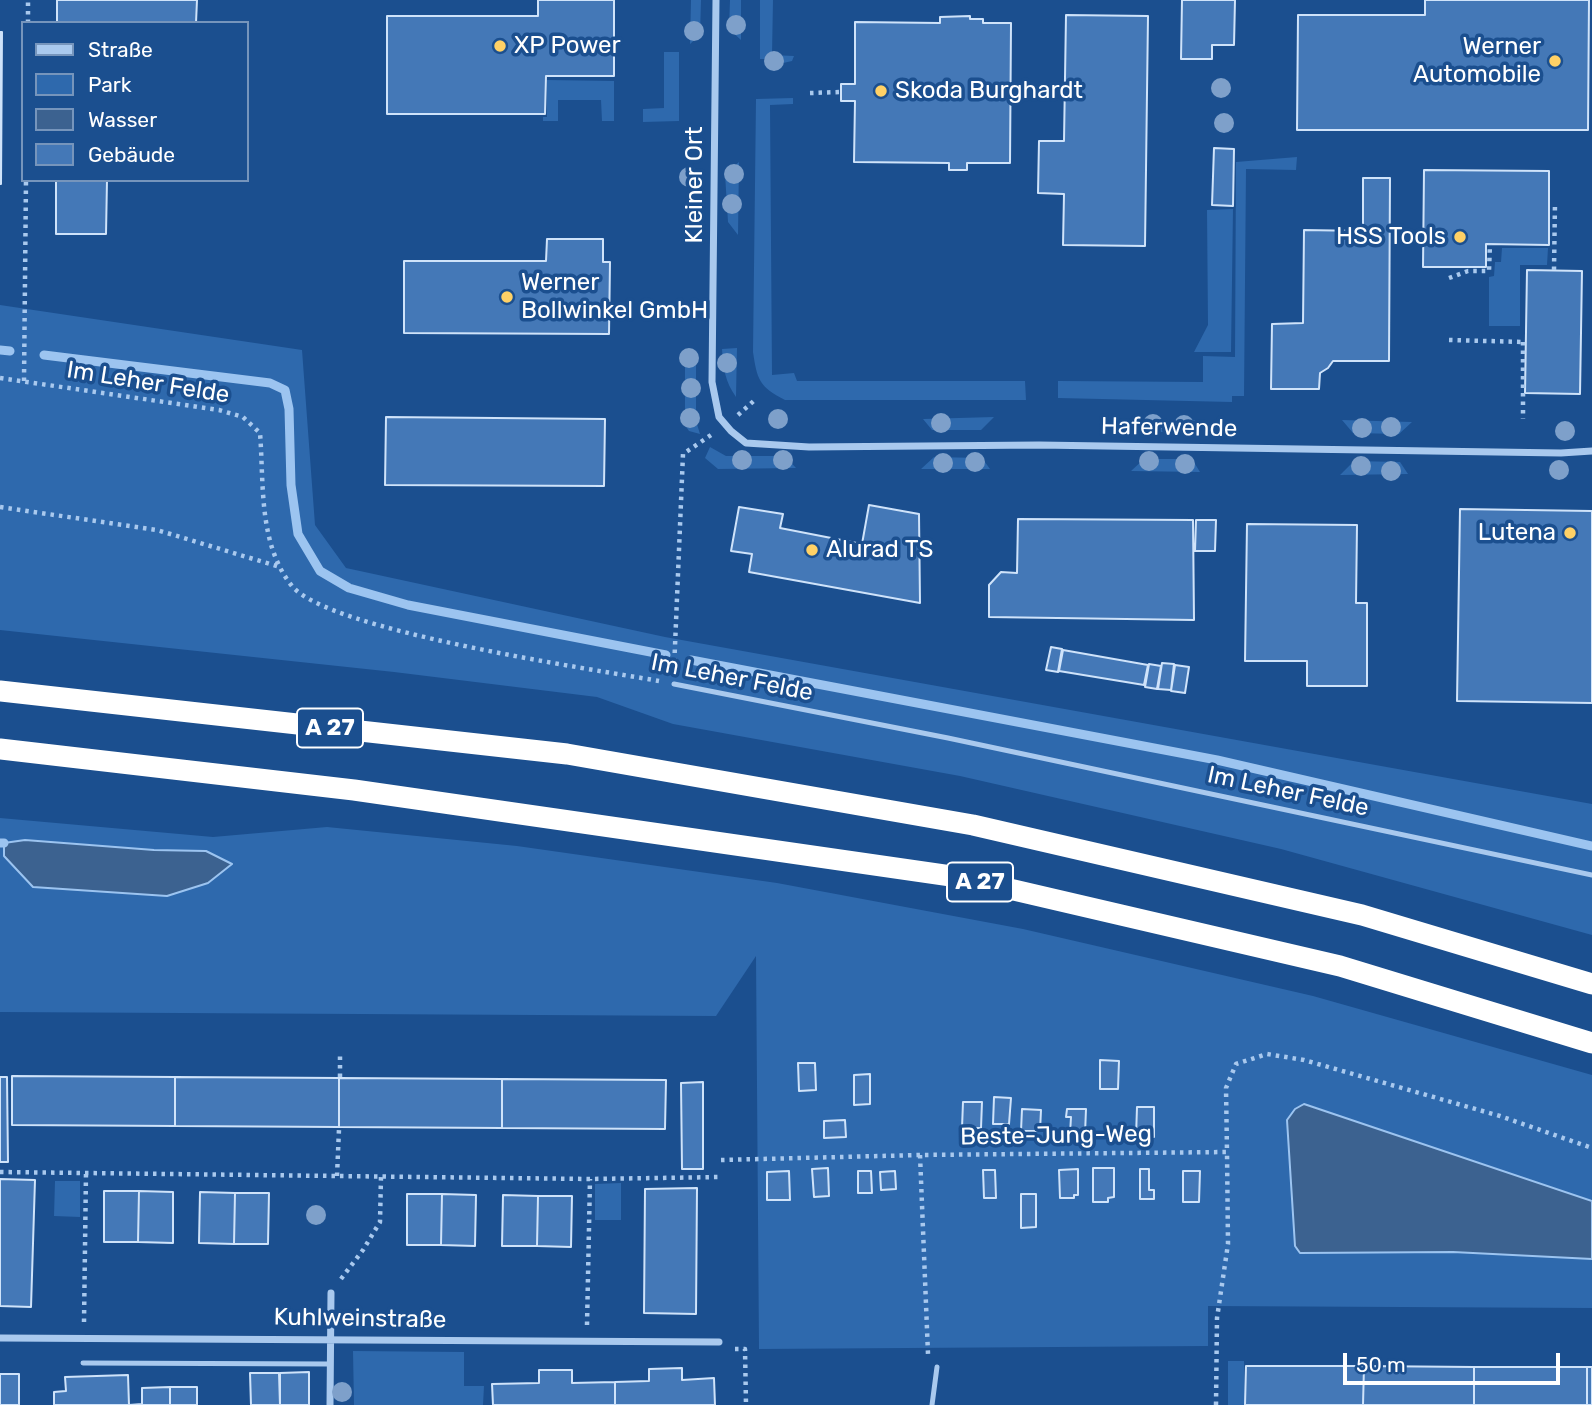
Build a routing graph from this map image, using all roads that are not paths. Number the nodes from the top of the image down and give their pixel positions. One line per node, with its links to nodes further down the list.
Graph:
1 (716, 0): 2 (street, Kleiner Ort)
2 (746, 443): 3 (street, Haferwende)
3 (1592, 451)
4 (674, 684): 7 (lane, Im Leher Felde)
5 (0, 691): 8 (highway, A 27)
6 (0, 749): 9 (highway, A 27)
7 (1592, 874)
8 (1592, 984)
9 (1592, 1043)
10 (331, 1293): 12 (street)
11 (0, 1338): 12 (street, Kuhlweinstraße)
12 (331, 1338): 13 (street, Kuhlweinstraße); 15 (street)
13 (719, 1342)
14 (83, 1363): 15 (lane)
15 (330, 1364): 17 (street)
16 (937, 1367): 18 (lane)
17 (330, 1405)
18 (932, 1405)

